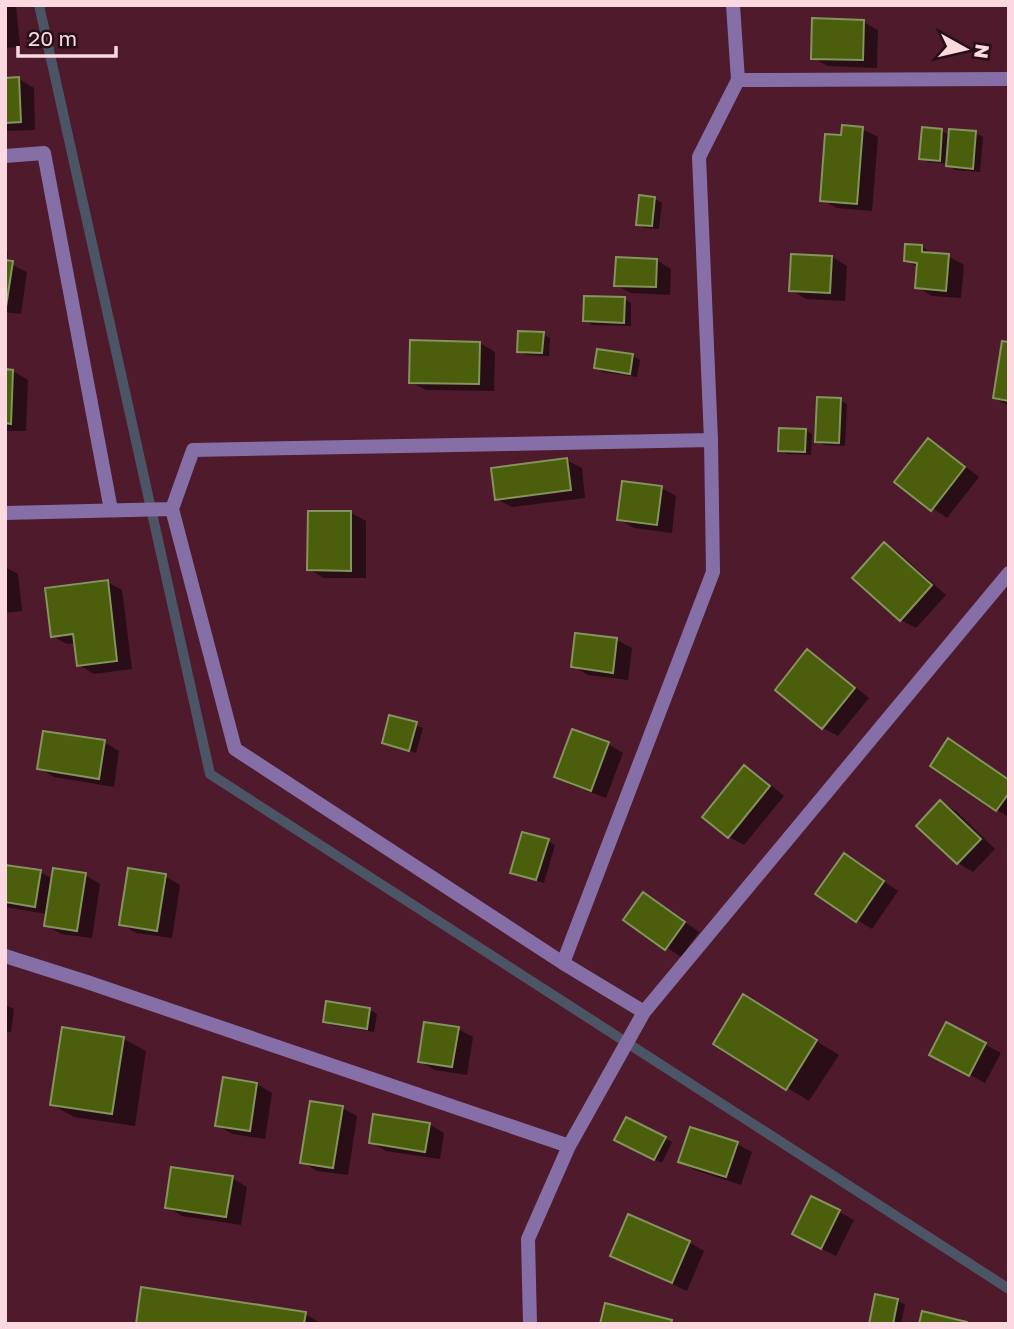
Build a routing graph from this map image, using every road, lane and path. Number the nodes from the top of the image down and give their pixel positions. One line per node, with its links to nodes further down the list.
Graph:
1 (733, 5): 3 (street)
2 (1009, 79): 3 (street)
3 (738, 80): 5 (street)
4 (5, 156): 6 (street)
5 (711, 440): 7 (street); 11 (street)
6 (111, 510): 7 (street); 8 (street)
7 (165, 510): 11 (street)
8 (5, 513)
9 (1008, 575): 12 (street)
10 (5, 956): 13 (street)
11 (563, 964): 12 (street)
12 (644, 1012): 13 (street)
13 (569, 1146): 14 (street)
14 (530, 1324)

